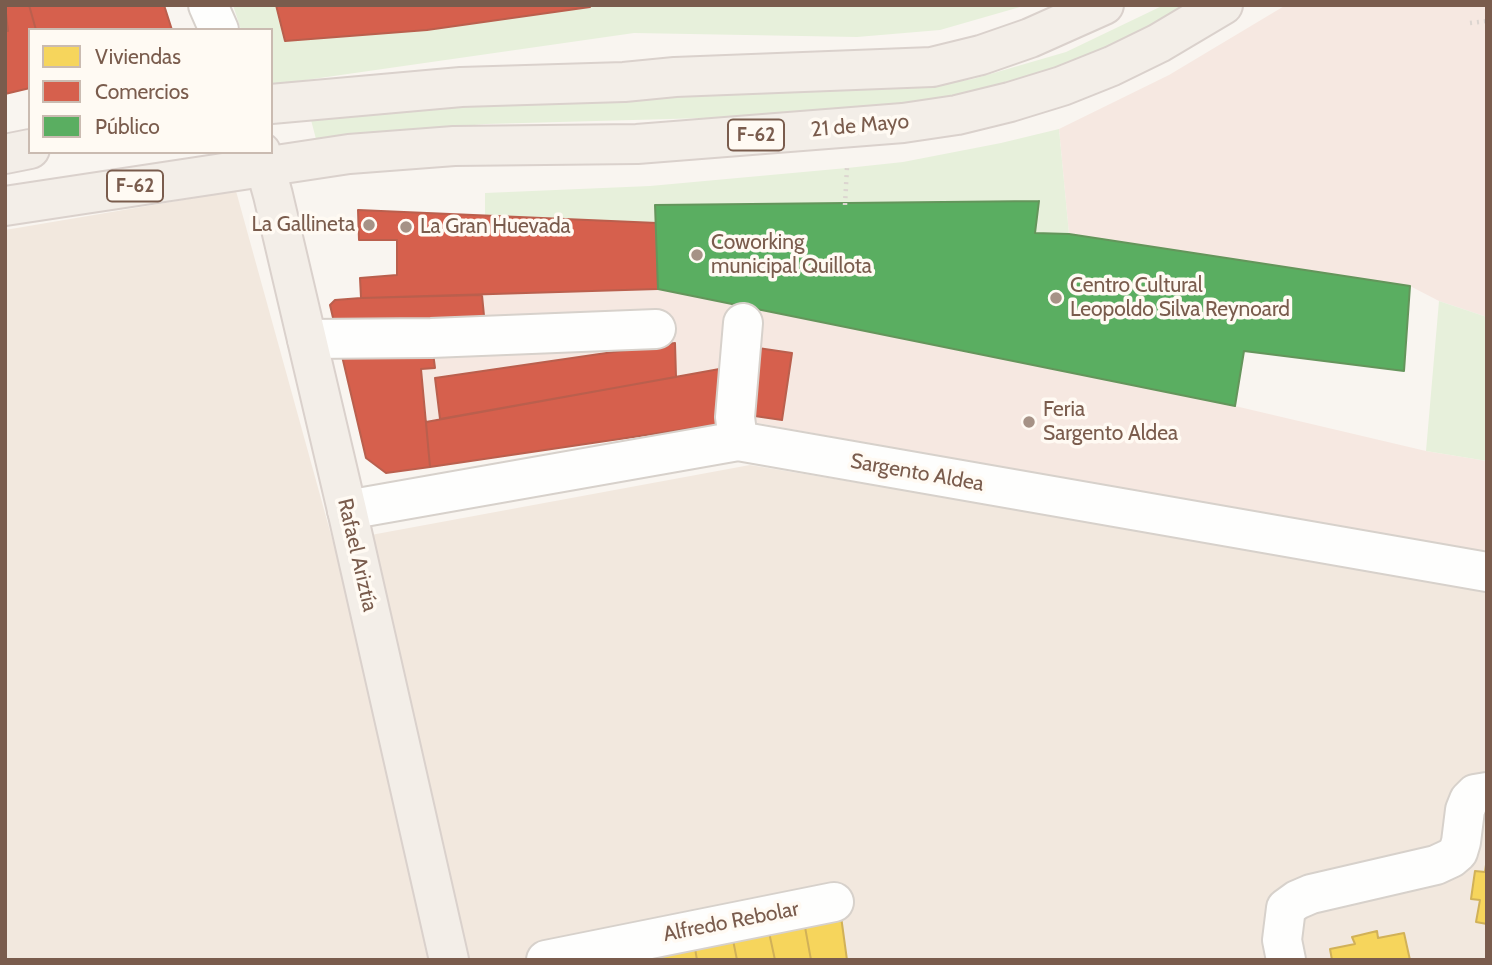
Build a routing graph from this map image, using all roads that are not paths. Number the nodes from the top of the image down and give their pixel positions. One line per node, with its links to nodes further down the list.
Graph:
1 (208, 5): 4 (street)
2 (1104, 5): 5 (main road)
3 (1223, 5): 8 (main road, 21 de Mayo / F-62)
4 (218, 28)
5 (273, 104)
6 (28, 149): 7 (main road)
7 (5, 154)
8 (263, 159): 9 (main road, F-62); 12 (main road, Rafael Ariztía)
9 (5, 206)
10 (743, 323): 13 (street)
11 (656, 329): 12 (street)
12 (307, 340): 14 (main road, Rafael Ariztía)
13 (738, 441): 14 (street, Sargento Aldea); 15 (street, Sargento Aldea)
14 (347, 510): 18 (main road, Rafael Ariztía)
15 (1487, 572)
16 (1487, 792): 20 (street)
17 (834, 902): 19 (street, Alfredo Rebolar)
18 (449, 960)
19 (547, 960)
20 (1286, 960)

